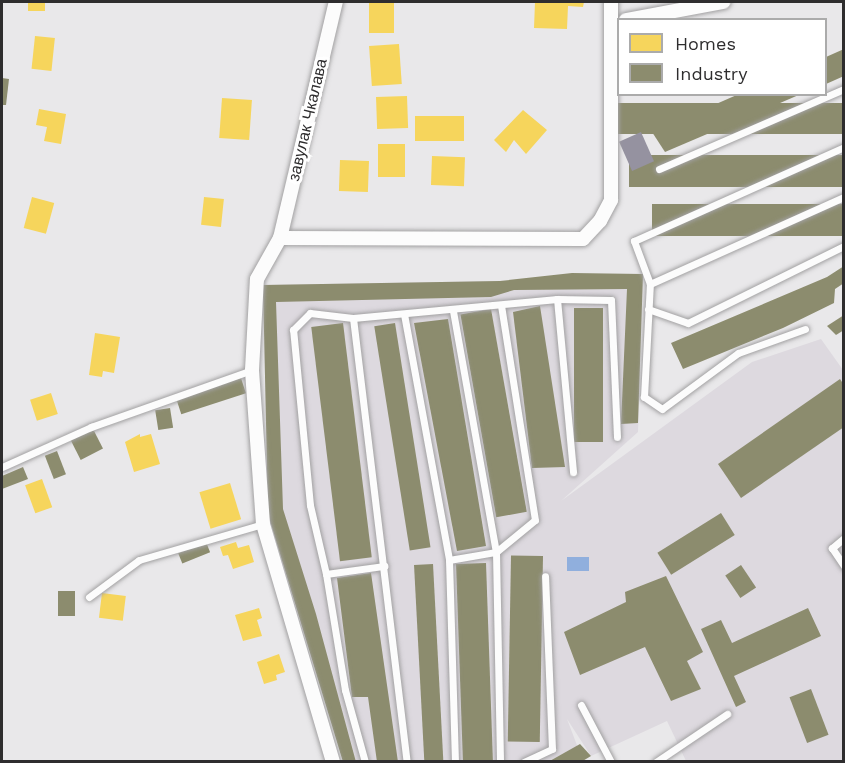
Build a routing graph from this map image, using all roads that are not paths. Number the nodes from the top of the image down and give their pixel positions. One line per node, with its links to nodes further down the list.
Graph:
1 (336, 2): 12 (street, завулак Чкалава)
2 (611, 2): 5 (street)
3 (723, 2): 4 (street)
4 (638, 18)
5 (614, 22): 12 (street)
6 (843, 89): 8 (lane)
7 (827, 96): 10 (lane)
8 (827, 96)
9 (843, 147): 14 (lane)
10 (659, 169)
11 (843, 197): 14 (lane)
12 (280, 238): 22 (street, завулак Чкалава)
13 (843, 246): 17 (lane)
14 (650, 284): 17 (lane)
15 (557, 298): 16 (lane); 23 (lane); 25 (lane)
16 (501, 306): 18 (lane); 28 (lane)
17 (648, 309): 21 (lane)
18 (453, 311): 19 (lane); 28 (lane)
19 (404, 314): 20 (lane); 29 (lane)
20 (353, 318): 30 (lane); 32 (lane)
21 (805, 329)
22 (252, 370): 24 (lane); 26 (street, завулак Чкалава)
23 (616, 437)
24 (2, 467)
25 (573, 472)
26 (263, 524): 34 (lane); 37 (street, завулак Чкалава)
27 (843, 538): 31 (lane)
28 (496, 552): 29 (lane); 41 (lane)
29 (449, 560): 40 (lane)
30 (384, 566): 32 (lane); 39 (lane)
31 (843, 566)
32 (326, 574): 38 (lane)
33 (545, 576): 42 (lane)
34 (89, 597)
35 (581, 705): 43 (lane)
36 (727, 714): 44 (lane)
37 (333, 762)
38 (366, 762)
39 (407, 762)
40 (455, 762)
41 (500, 762)
42 (524, 762)
43 (611, 762)
44 (656, 762)

